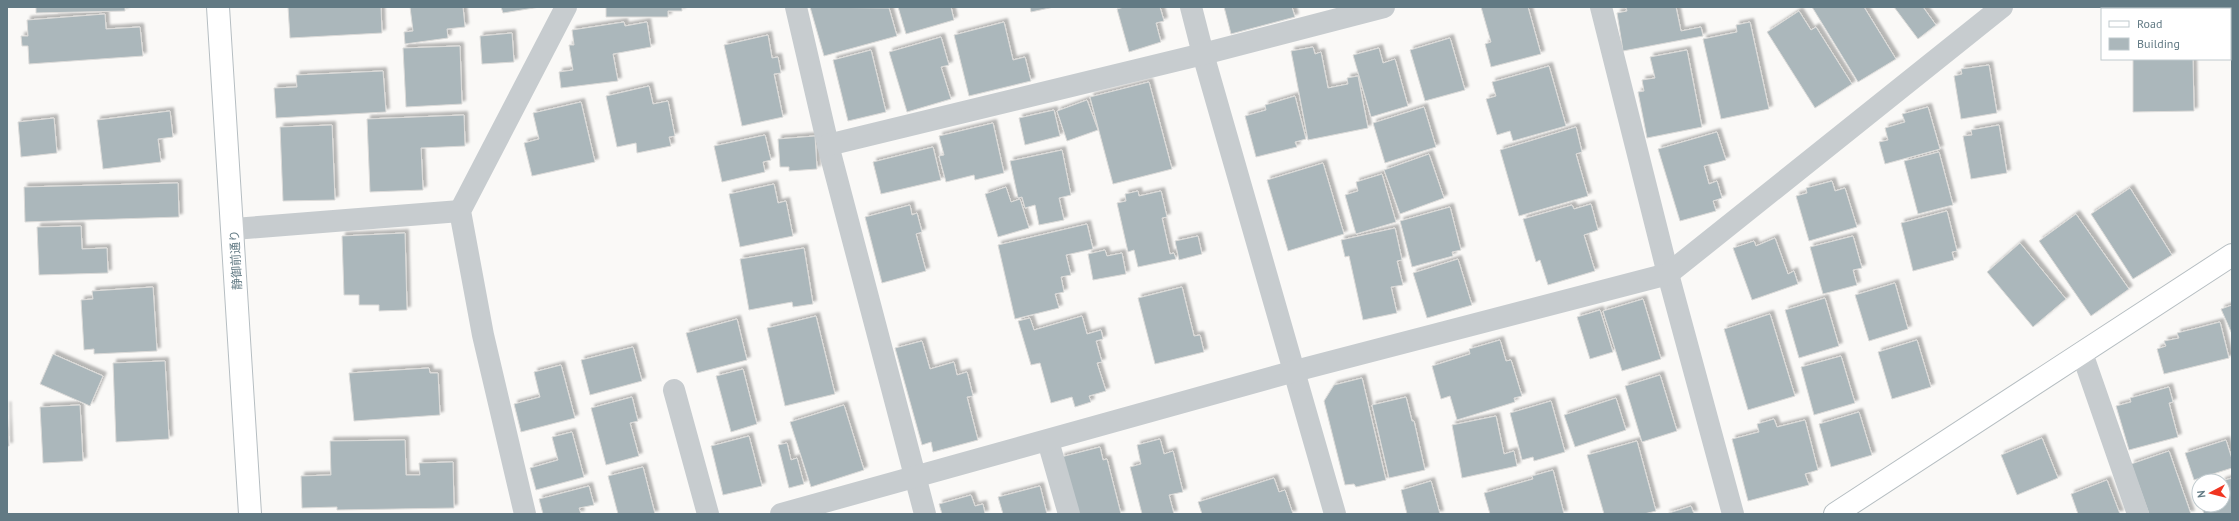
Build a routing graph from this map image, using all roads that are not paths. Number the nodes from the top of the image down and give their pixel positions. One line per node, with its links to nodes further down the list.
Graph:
1 (218, 7): 11 (street, 静御前通り)
2 (566, 7): 10 (street)
3 (796, 7): 9 (street)
4 (1191, 7): 8 (street)
5 (1384, 7): 8 (street)
6 (1601, 7): 13 (street)
7 (2002, 7): 13 (street)
8 (1203, 54): 9 (street); 15 (street)
9 (828, 146): 18 (street)
10 (460, 211): 11 (street); 20 (street)
11 (234, 229): 19 (street, 静御前通り)
12 (2232, 255): 14 (street)
13 (1668, 274): 15 (street); 26 (street)
14 (2082, 353): 27 (street); 28 (street)
15 (1296, 372): 17 (street); 25 (street)
16 (674, 390): 21 (street)
17 (1048, 441): 18 (street); 24 (street)
18 (914, 478): 22 (street); 23 (street)
19 (250, 514)
20 (525, 514)
21 (708, 514)
22 (782, 514)
23 (925, 514)
24 (1069, 514)
25 (1335, 514)
26 (1733, 514)
27 (1835, 514)
28 (2138, 514)

